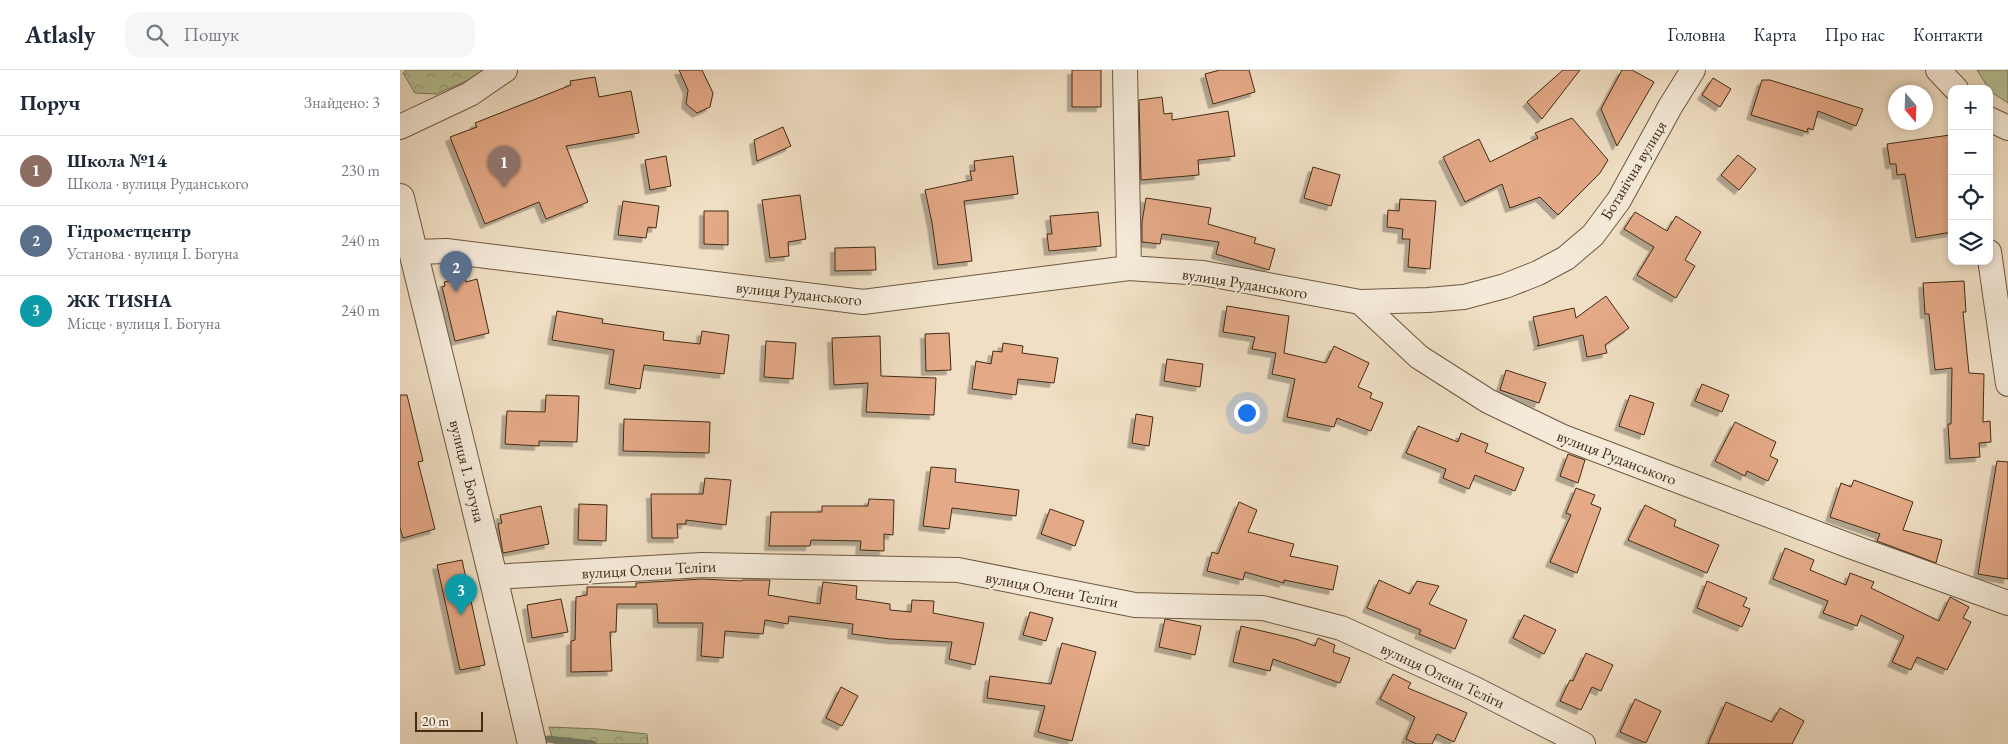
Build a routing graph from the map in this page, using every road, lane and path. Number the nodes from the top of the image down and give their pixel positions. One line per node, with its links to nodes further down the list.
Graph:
1 (505, 70): 7 (street)
2 (1125, 70): 12 (street)
3 (1693, 70): 13 (street, Ботанічна вулиця)
4 (1938, 70): 5 (street)
5 (1952, 85)
6 (1993, 121): 8 (street)
7 (400, 127)
8 (2008, 128)
9 (400, 198): 10 (street, вулиця І. Богуна)
10 (415, 252): 12 (street, вулиця Руданського); 15 (street, вулиця І. Богуна)
11 (1991, 265): 14 (street)
12 (1128, 268): 13 (street, вулиця Руданського)
13 (1360, 302): 16 (street, вулиця Руданського)
14 (2008, 384)
15 (493, 577): 17 (street, вулиця І. Богуна); 18 (street, вулиця Олени Теліги)
16 (2008, 602)
17 (532, 744)
18 (1583, 744)

